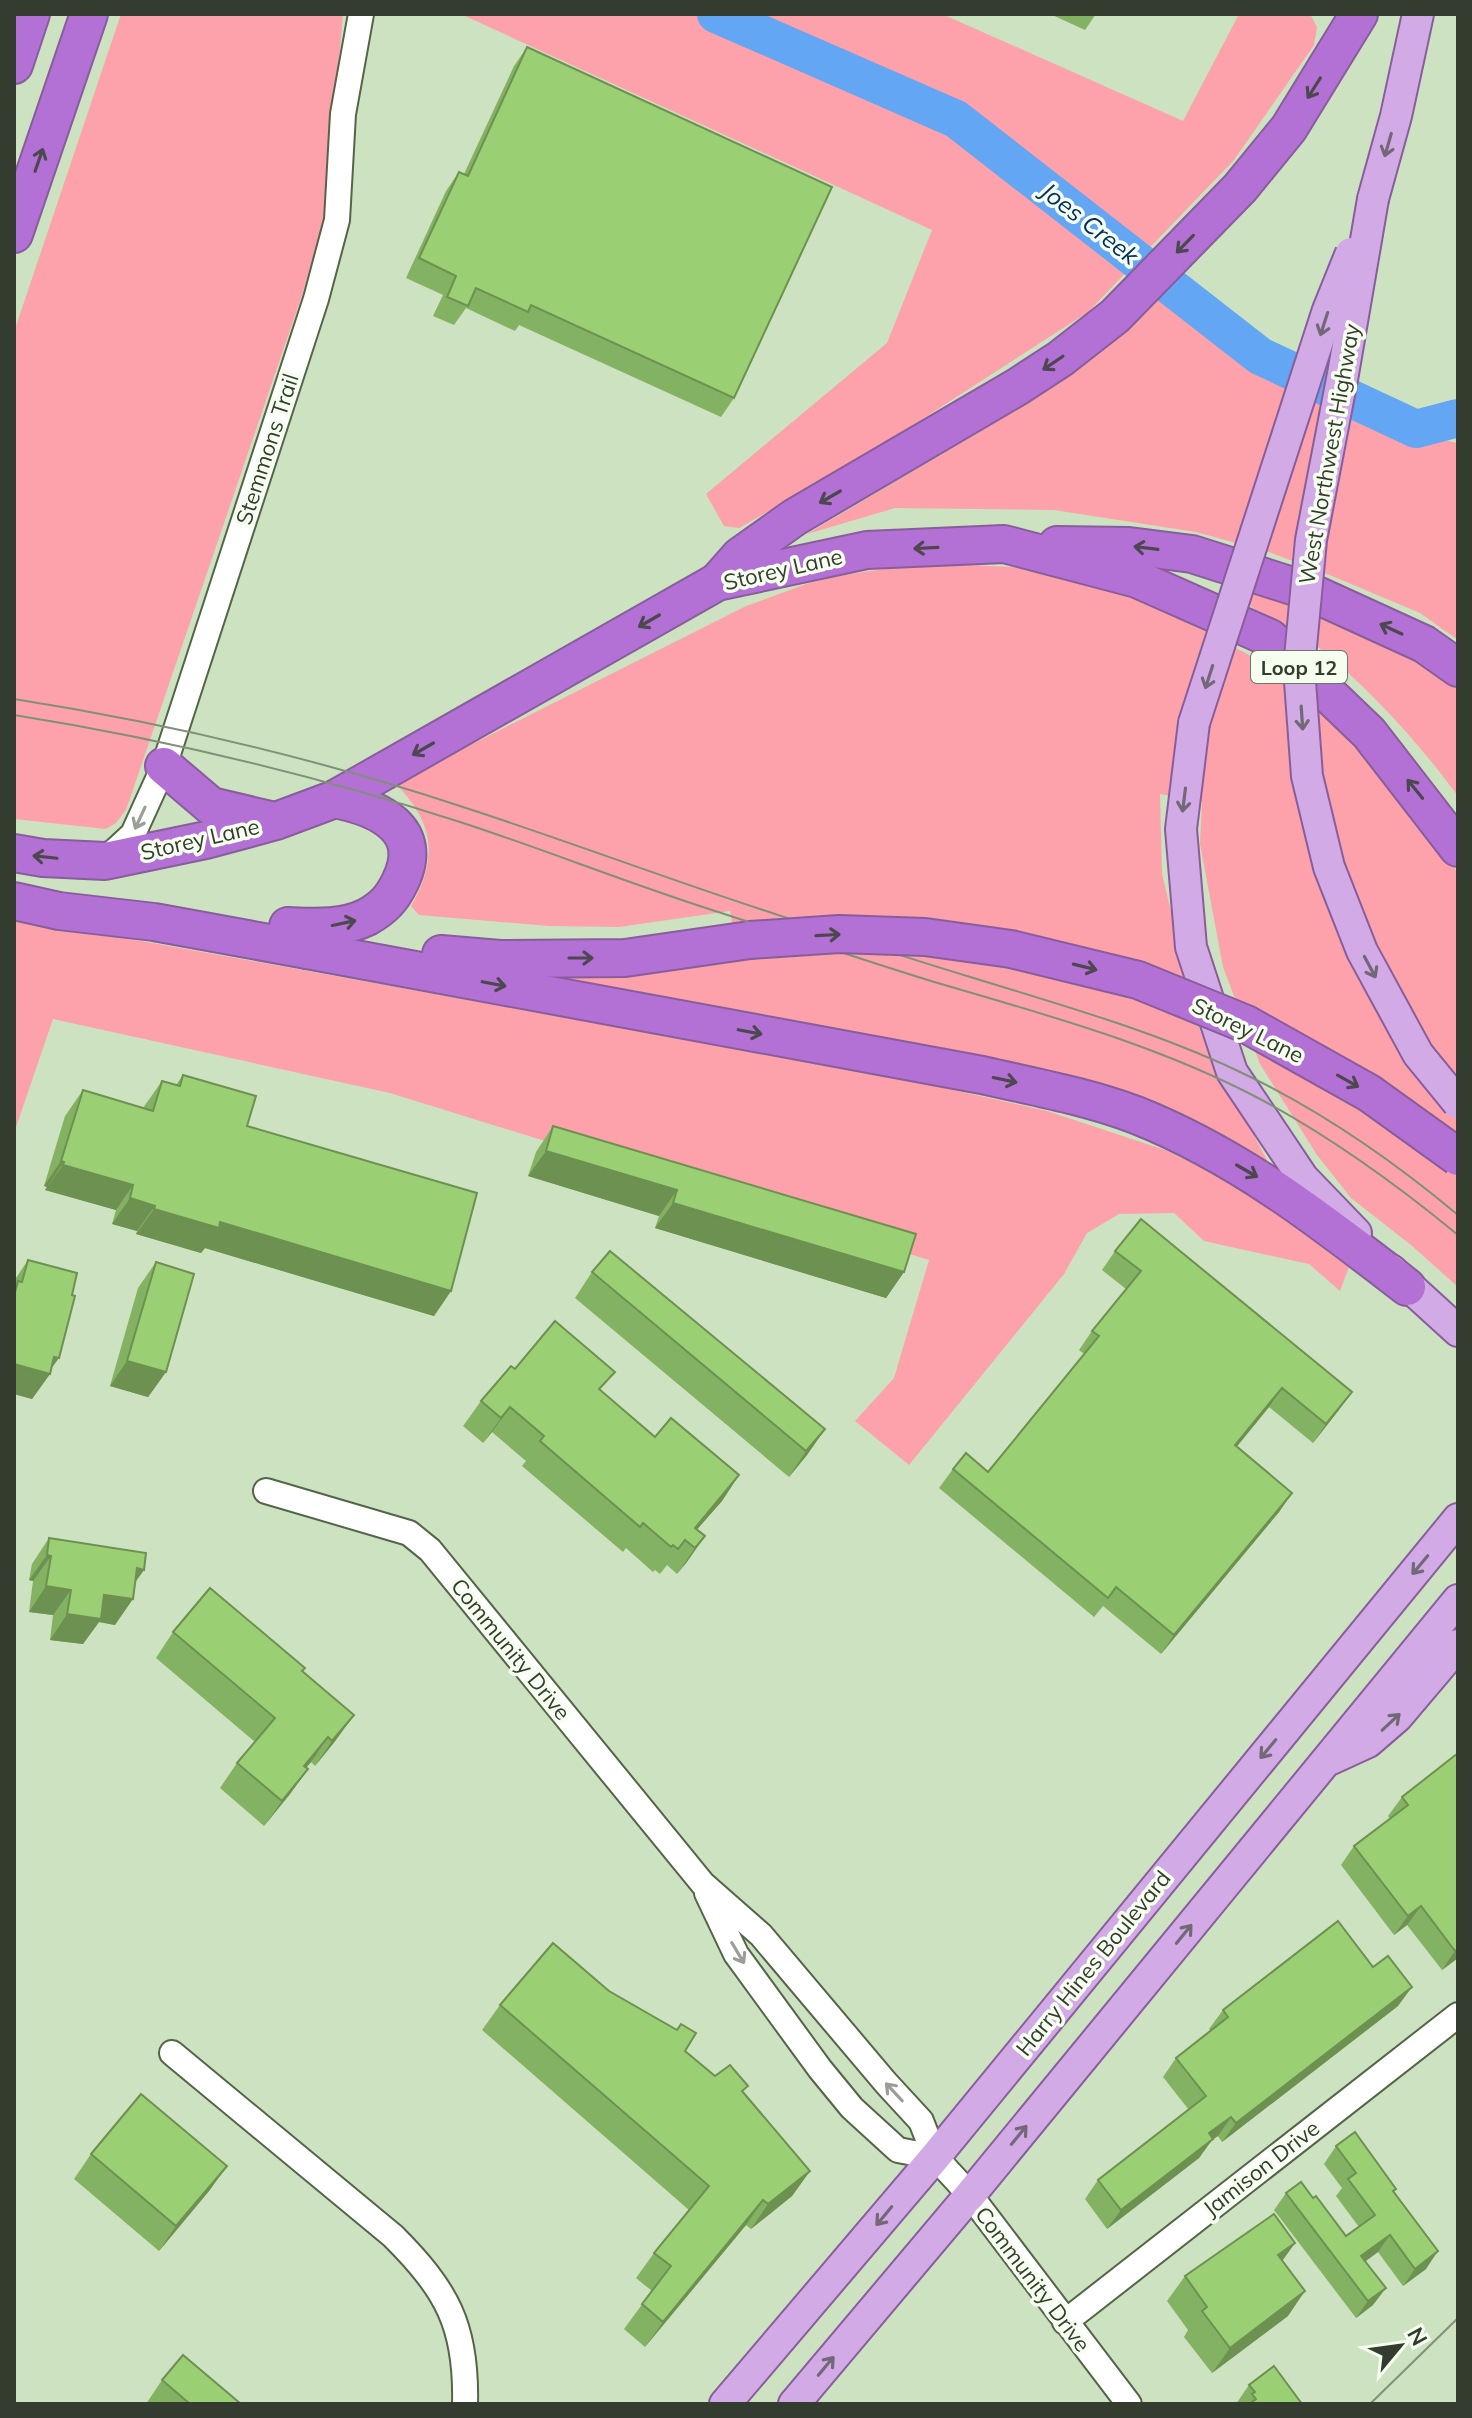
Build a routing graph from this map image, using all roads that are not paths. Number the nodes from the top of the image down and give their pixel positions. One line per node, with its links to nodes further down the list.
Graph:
1 (31, 14): 6 (highway)
2 (89, 14): 8 (highway, one-way to 2)
3 (361, 14): 12 (street, Stemmons Trail)
4 (1359, 14): 10 (highway, one-way to 10)
5 (1418, 14): 7 (main road, West Northwest Highway / Loop 12, one-way to 7)
6 (14, 65)
7 (1373, 199): 21 (main road, West Northwest Highway / Loop 12, one-way to 21, bridge); 23 (main road, one-way to 23, bridge)
8 (14, 234)
9 (1004, 544): 10 (highway, Storey Lane, one-way to 10); 11 (highway, one-way to 9); 15 (highway, Storey Lane, one-way to 9)
10 (717, 582): 13 (highway, Storey Lane, one-way to 13)
11 (1458, 668)
12 (164, 766): 14 (highway); 17 (street, Stemmons Trail, one-way to 17)
13 (335, 799): 14 (highway, Storey Lane); 19 (highway, one-way to 13)
14 (276, 821): 17 (highway, Storey Lane)
15 (1458, 848)
16 (14, 853): 17 (highway, Storey Lane, one-way to 16)
17 (105, 861)
18 (14, 901): 19 (highway, Storey Lane)
19 (154, 922): 20 (highway, Storey Lane)
20 (307, 950): 22 (highway, Storey Lane, one-way to 22, bridge); 24 (highway, one-way to 24)
21 (1458, 1103)
22 (1458, 1157)
23 (1360, 1237): 24 (main road); 25 (main road)
24 (1413, 1292): 26 (main road); 27 (main road)
25 (1458, 1308)
26 (1458, 1331)
27 (1458, 1344)
28 (266, 1491): 35 (street, Community Drive)
29 (1458, 1519): 32 (main road, Harry Hines Boulevard, one-way to 32)
30 (1458, 1600): 33 (main road)
31 (1458, 1645): 34 (main road, one-way to 31)
32 (1318, 1689): 33 (main road); 38 (main road, Harry Hines Boulevard, one-way to 38)
33 (1357, 1723): 34 (main road)
34 (1325, 1762): 39 (main road, one-way to 34)
35 (703, 1884): 38 (street, Community Drive, one-way to 35); 38 (street, Community Drive, one-way to 38)
36 (1458, 2015): 40 (street, Jamison Drive)
37 (172, 2053): 41 (street)
38 (935, 2157): 39 (street, Community Drive); 42 (main road, Harry Hines Boulevard, one-way to 42)
39 (970, 2195): 40 (street, Community Drive); 43 (main road, one-way to 39)
40 (1065, 2322): 44 (street, Community Drive)
41 (465, 2404)
42 (725, 2404)
43 (794, 2404)
44 (1129, 2404)

